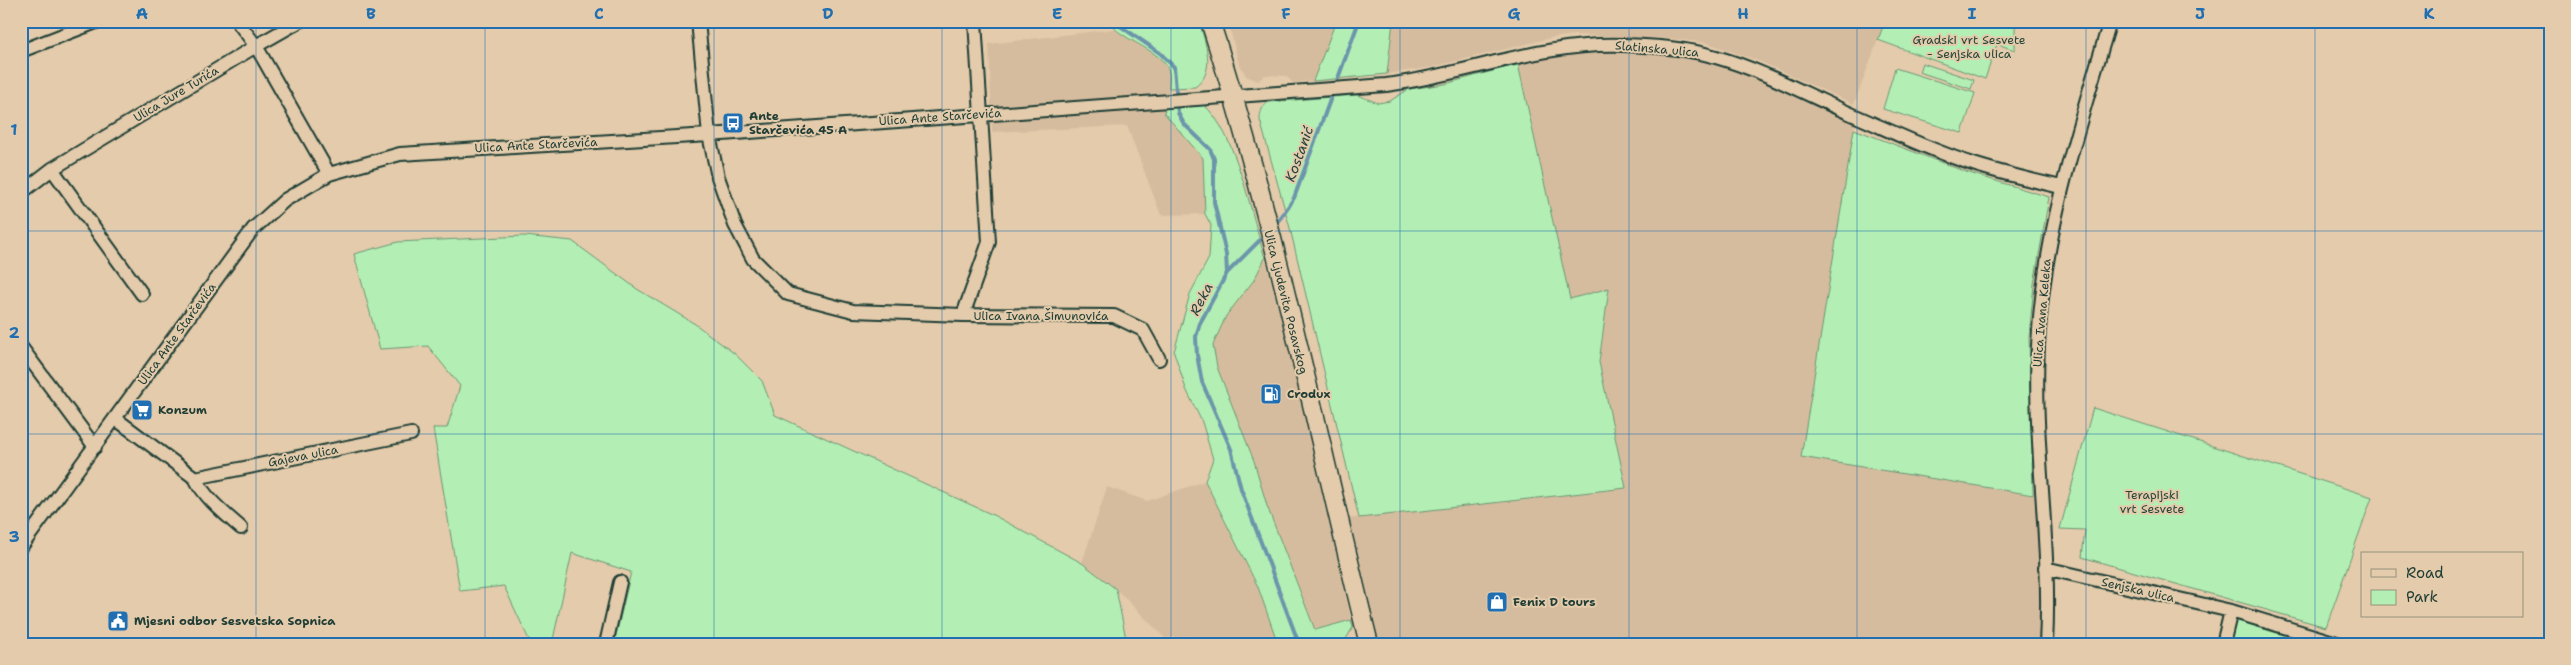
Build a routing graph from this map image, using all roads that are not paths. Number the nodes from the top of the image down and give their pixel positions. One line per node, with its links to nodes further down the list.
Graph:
1 (99, 21): 9 (street)
2 (237, 21): 8 (street)
3 (300, 21): 8 (street, Ulica Jure Turića)
4 (698, 21): 12 (street, Ulica Ivana Šimunovića)
5 (975, 21): 11 (street, Ulica Ivana Šimunovića)
6 (1210, 21): 10 (main road, Ulica Ljudevita Posavskog)
7 (2110, 21): 15 (street, Ulica Ivana Keleka)
8 (256, 46): 13 (street, Ulica Jure Turića); 14 (street)
9 (21, 51)
10 (1233, 96): 11 (street, Ulica Ante Starčevića); 15 (street, Slatinska ulica); 31 (main road, Ulica Ljudevita Posavskog)
11 (982, 115): 12 (street, Ulica Ante Starčevića); 18 (street, Ulica Ivana Šimunovića)
12 (709, 135): 14 (street, Ulica Ante Starčevića); 18 (street, Ulica Ivana Šimunovića)
13 (52, 169): 16 (street, Ulica Jure Turića); 17 (street)
14 (329, 174): 21 (street, Ulica Ante Starčevića)
15 (2061, 187): 27 (street, Ulica Ivana Keleka)
16 (21, 193)
17 (142, 294)
18 (963, 315): 20 (street, Ulica Ivana Šimunovića)
19 (21, 347): 23 (street)
20 (1159, 359)
21 (116, 419): 23 (street, Ulica Ante Starčevića); 24 (street)
22 (411, 434): 24 (street, Gajeva ulica)
23 (95, 447): 26 (street, Ulica Ante Starčevića)
24 (195, 478): 25 (street)
25 (241, 528)
26 (21, 547)
27 (2045, 568): 29 (street, Senjska ulica); 32 (street, Ulica Ivana Keleka)
28 (620, 582): 30 (street)
29 (2231, 611): 33 (street); 34 (street, Senjska ulica)
30 (606, 644)
31 (1369, 644)
32 (2046, 644)
33 (2223, 644)
34 (2340, 644)

